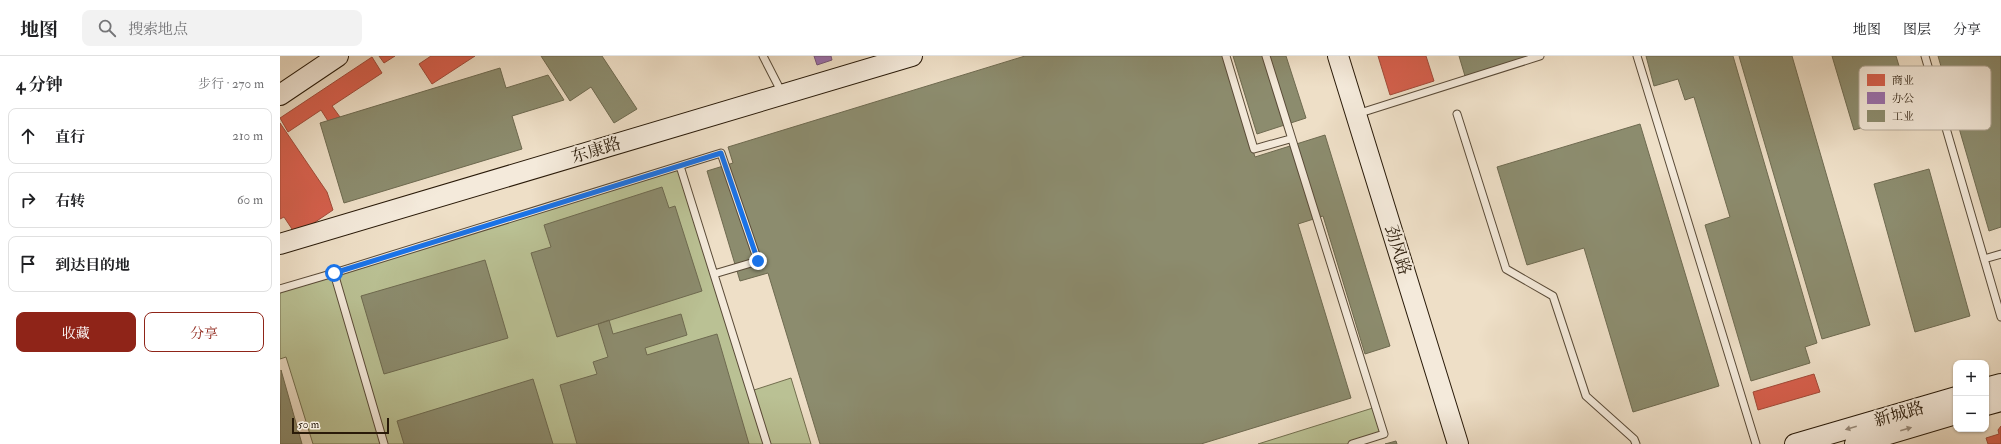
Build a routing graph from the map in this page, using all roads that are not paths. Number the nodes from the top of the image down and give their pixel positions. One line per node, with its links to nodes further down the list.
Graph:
1 (338, 56): 13 (street)
2 (763, 56): 12 (lane)
3 (912, 56): 12 (street, 东康路)
4 (1226, 56): 17 (lane)
5 (1266, 56): 17 (lane)
6 (1338, 56): 14 (street, 劲风路)
7 (1350, 56): 14 (street, 劲风路)
8 (1540, 56): 14 (lane)
9 (1637, 56): 38 (lane)
10 (1925, 56): 11 (lane)
11 (1928, 66)
12 (783, 94): 19 (street, 东康路)
13 (280, 95)
14 (1362, 113): 35 (street, 劲风路); 36 (street, 劲风路)
15 (1457, 114): 37 (lane)
16 (1947, 130): 21 (lane)
17 (1290, 139): 34 (lane)
18 (680, 166): 22 (lane); 23 (lane); 23 (lane)
19 (280, 244)
20 (2001, 254): 21 (lane)
21 (1984, 259): 25 (lane)
22 (334, 273): 24 (lane); 32 (lane)
23 (714, 274): 33 (lane)
24 (280, 289)
25 (2001, 317)
26 (2001, 384): 27 (street)
27 (1989, 387)
28 (1953, 398): 39 (street, 新城路, one-way to 39)
29 (2001, 401): 30 (street)
30 (1989, 405)
31 (1953, 415): 40 (street, 新城路, one-way to 31)
32 (384, 444)
33 (767, 444)
34 (1352, 444)
35 (1458, 444)
36 (1469, 444)
37 (1636, 444)
38 (1756, 444)
39 (1795, 444)
40 (1855, 444)

